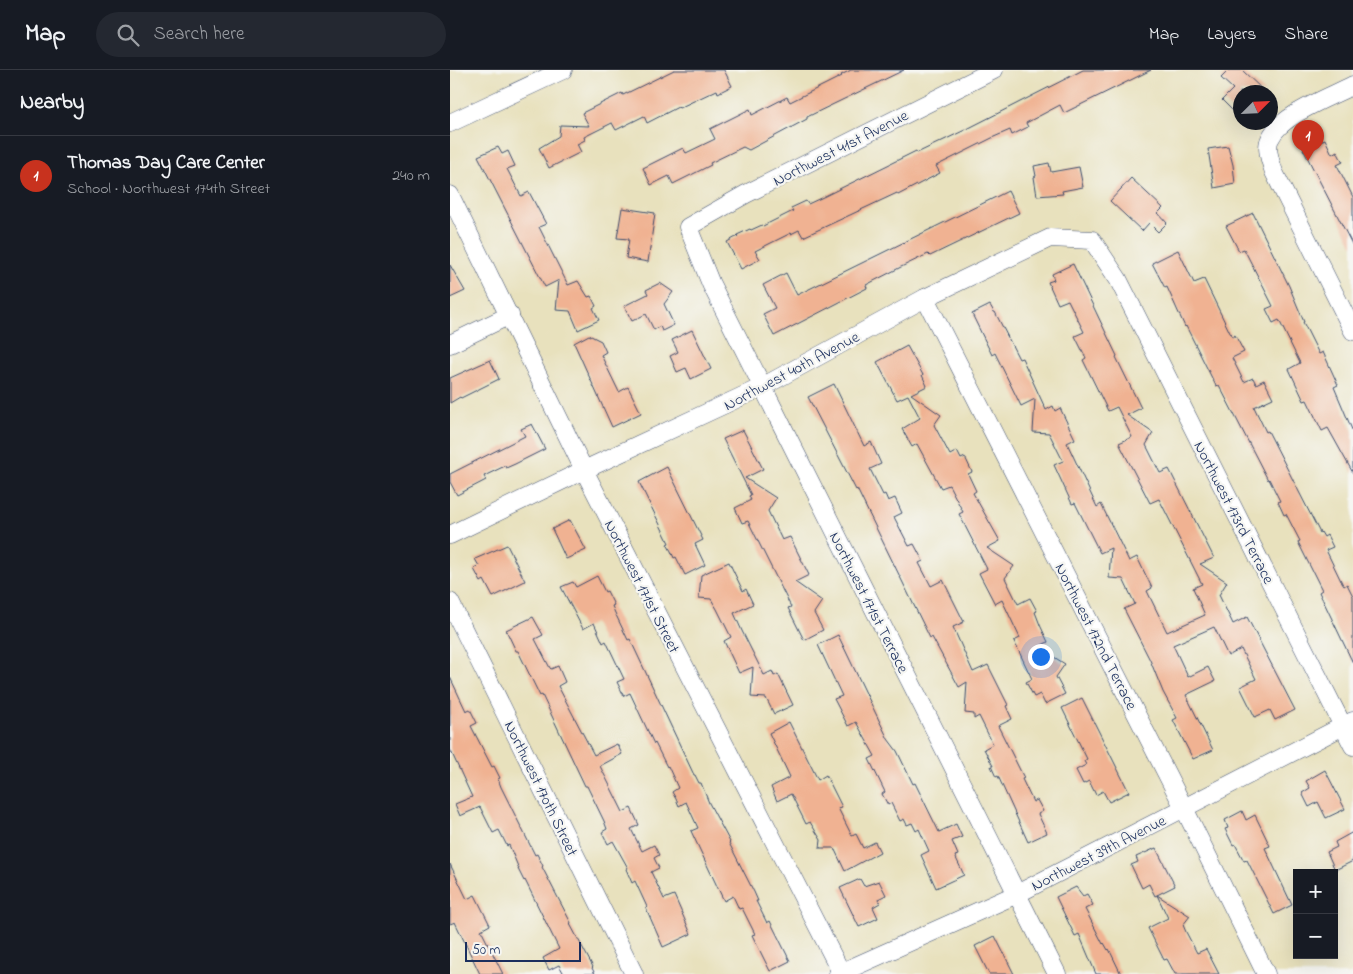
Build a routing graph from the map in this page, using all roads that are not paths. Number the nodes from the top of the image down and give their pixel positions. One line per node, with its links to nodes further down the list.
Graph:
1 (564, 70): 4 (street)
2 (994, 70): 6 (street, Northwest 41st Avenue)
3 (1353, 85): 10 (street)
4 (450, 123)
5 (450, 195): 9 (street, Northwest 171st Street)
6 (688, 227): 12 (street, Northwest 171st Terrace)
7 (1118, 279): 8 (street, Northwest 40th Avenue); 16 (street, Northwest 173rd Terrace)
8 (925, 298): 12 (street, Northwest 40th Avenue); 18 (street, Northwest 172nd Terrace)
9 (510, 315): 11 (street); 13 (street, Northwest 171st Street)
10 (1353, 331)
11 (450, 344)
12 (762, 387): 13 (street, Northwest 40th Avenue); 19 (street, Northwest 171st Terrace)
13 (584, 470): 14 (street, Northwest 40th Avenue); 20 (street, Northwest 171st Street)
14 (450, 535)
15 (450, 602): 21 (street, Northwest 170th Street)
16 (1348, 724): 17 (street, Northwest 173rd Terrace); 18 (street, Northwest 39th Avenue)
17 (1353, 746)
18 (1184, 808): 19 (street, Northwest 39th Avenue); 23 (street, Northwest 172nd Terrace)
19 (1017, 894): 20 (street, Northwest 39th Avenue); 22 (street, Northwest 171st Terrace)
20 (840, 973)
21 (634, 974)
22 (1057, 974)
23 (1266, 974)

